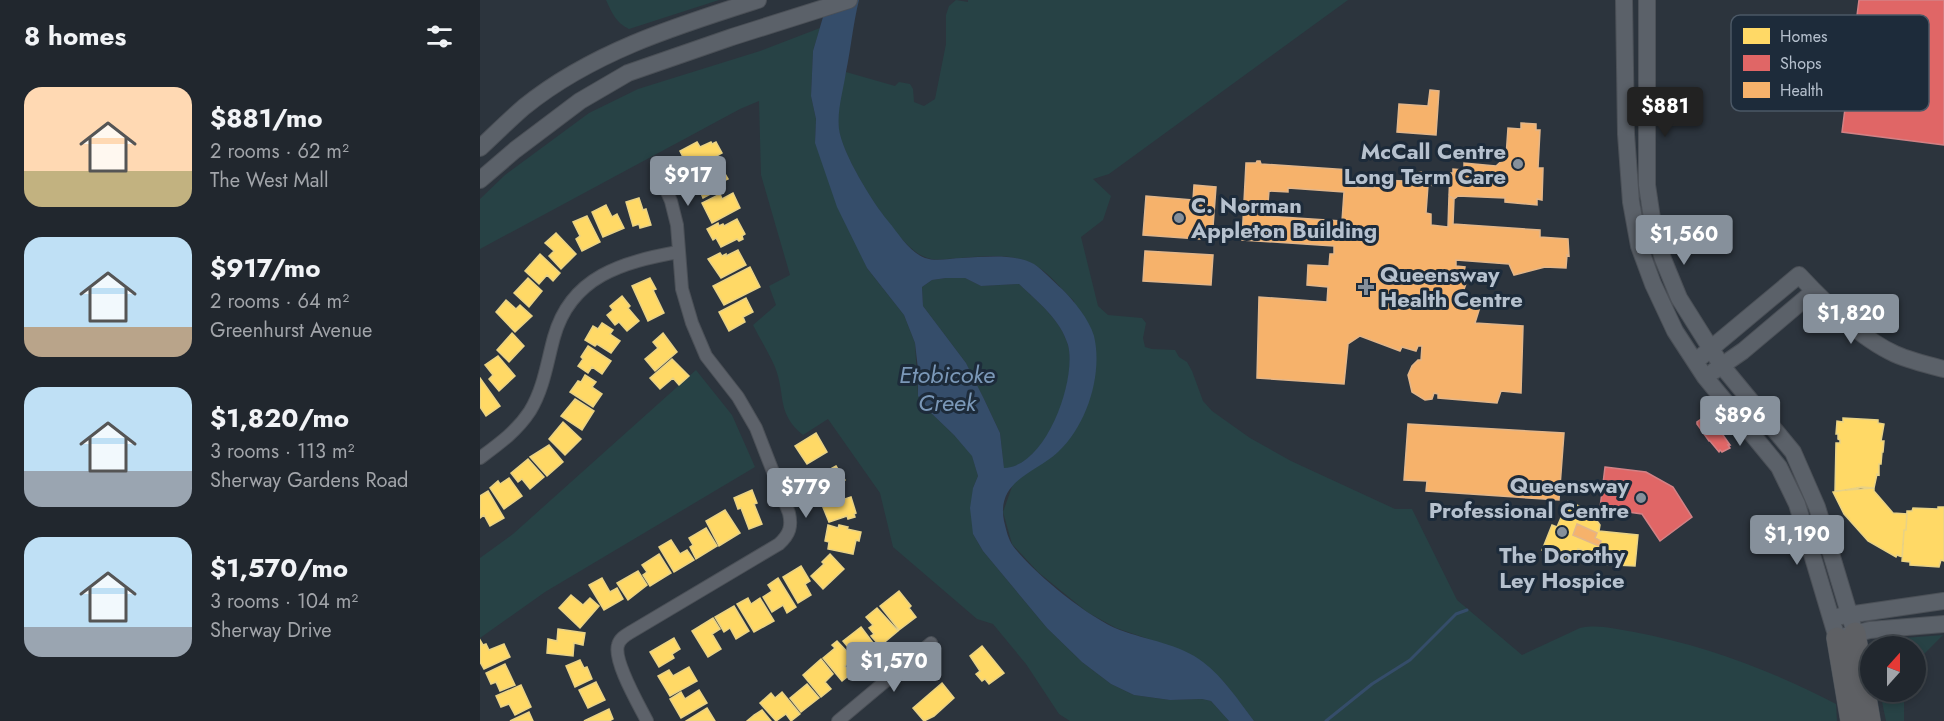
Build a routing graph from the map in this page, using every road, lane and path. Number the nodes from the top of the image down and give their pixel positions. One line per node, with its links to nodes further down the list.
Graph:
1 (758, 0): 5 (main road)
2 (849, 0): 7 (main road)
3 (1624, 0): 11 (main road)
4 (1647, 0): 10 (main road)
5 (480, 148)
6 (658, 172): 8 (street)
7 (480, 180)
8 (678, 252): 15 (street); 20 (street)
9 (1814, 291): 10 (main road); 12 (main road); 13 (main road)
10 (1711, 349): 11 (main road); 12 (main road)
11 (1694, 362): 14 (main road)
12 (1722, 366): 14 (main road); 18 (main road)
13 (1944, 369)
14 (1706, 377): 18 (main road)
15 (480, 458)
16 (1944, 602): 18 (main road)
17 (1944, 624): 18 (main road)
18 (1843, 626): 22 (highway); 23 (highway)
19 (931, 643): 21 (street)
20 (647, 721)
21 (838, 721)
22 (1851, 721)
23 (1870, 721)

